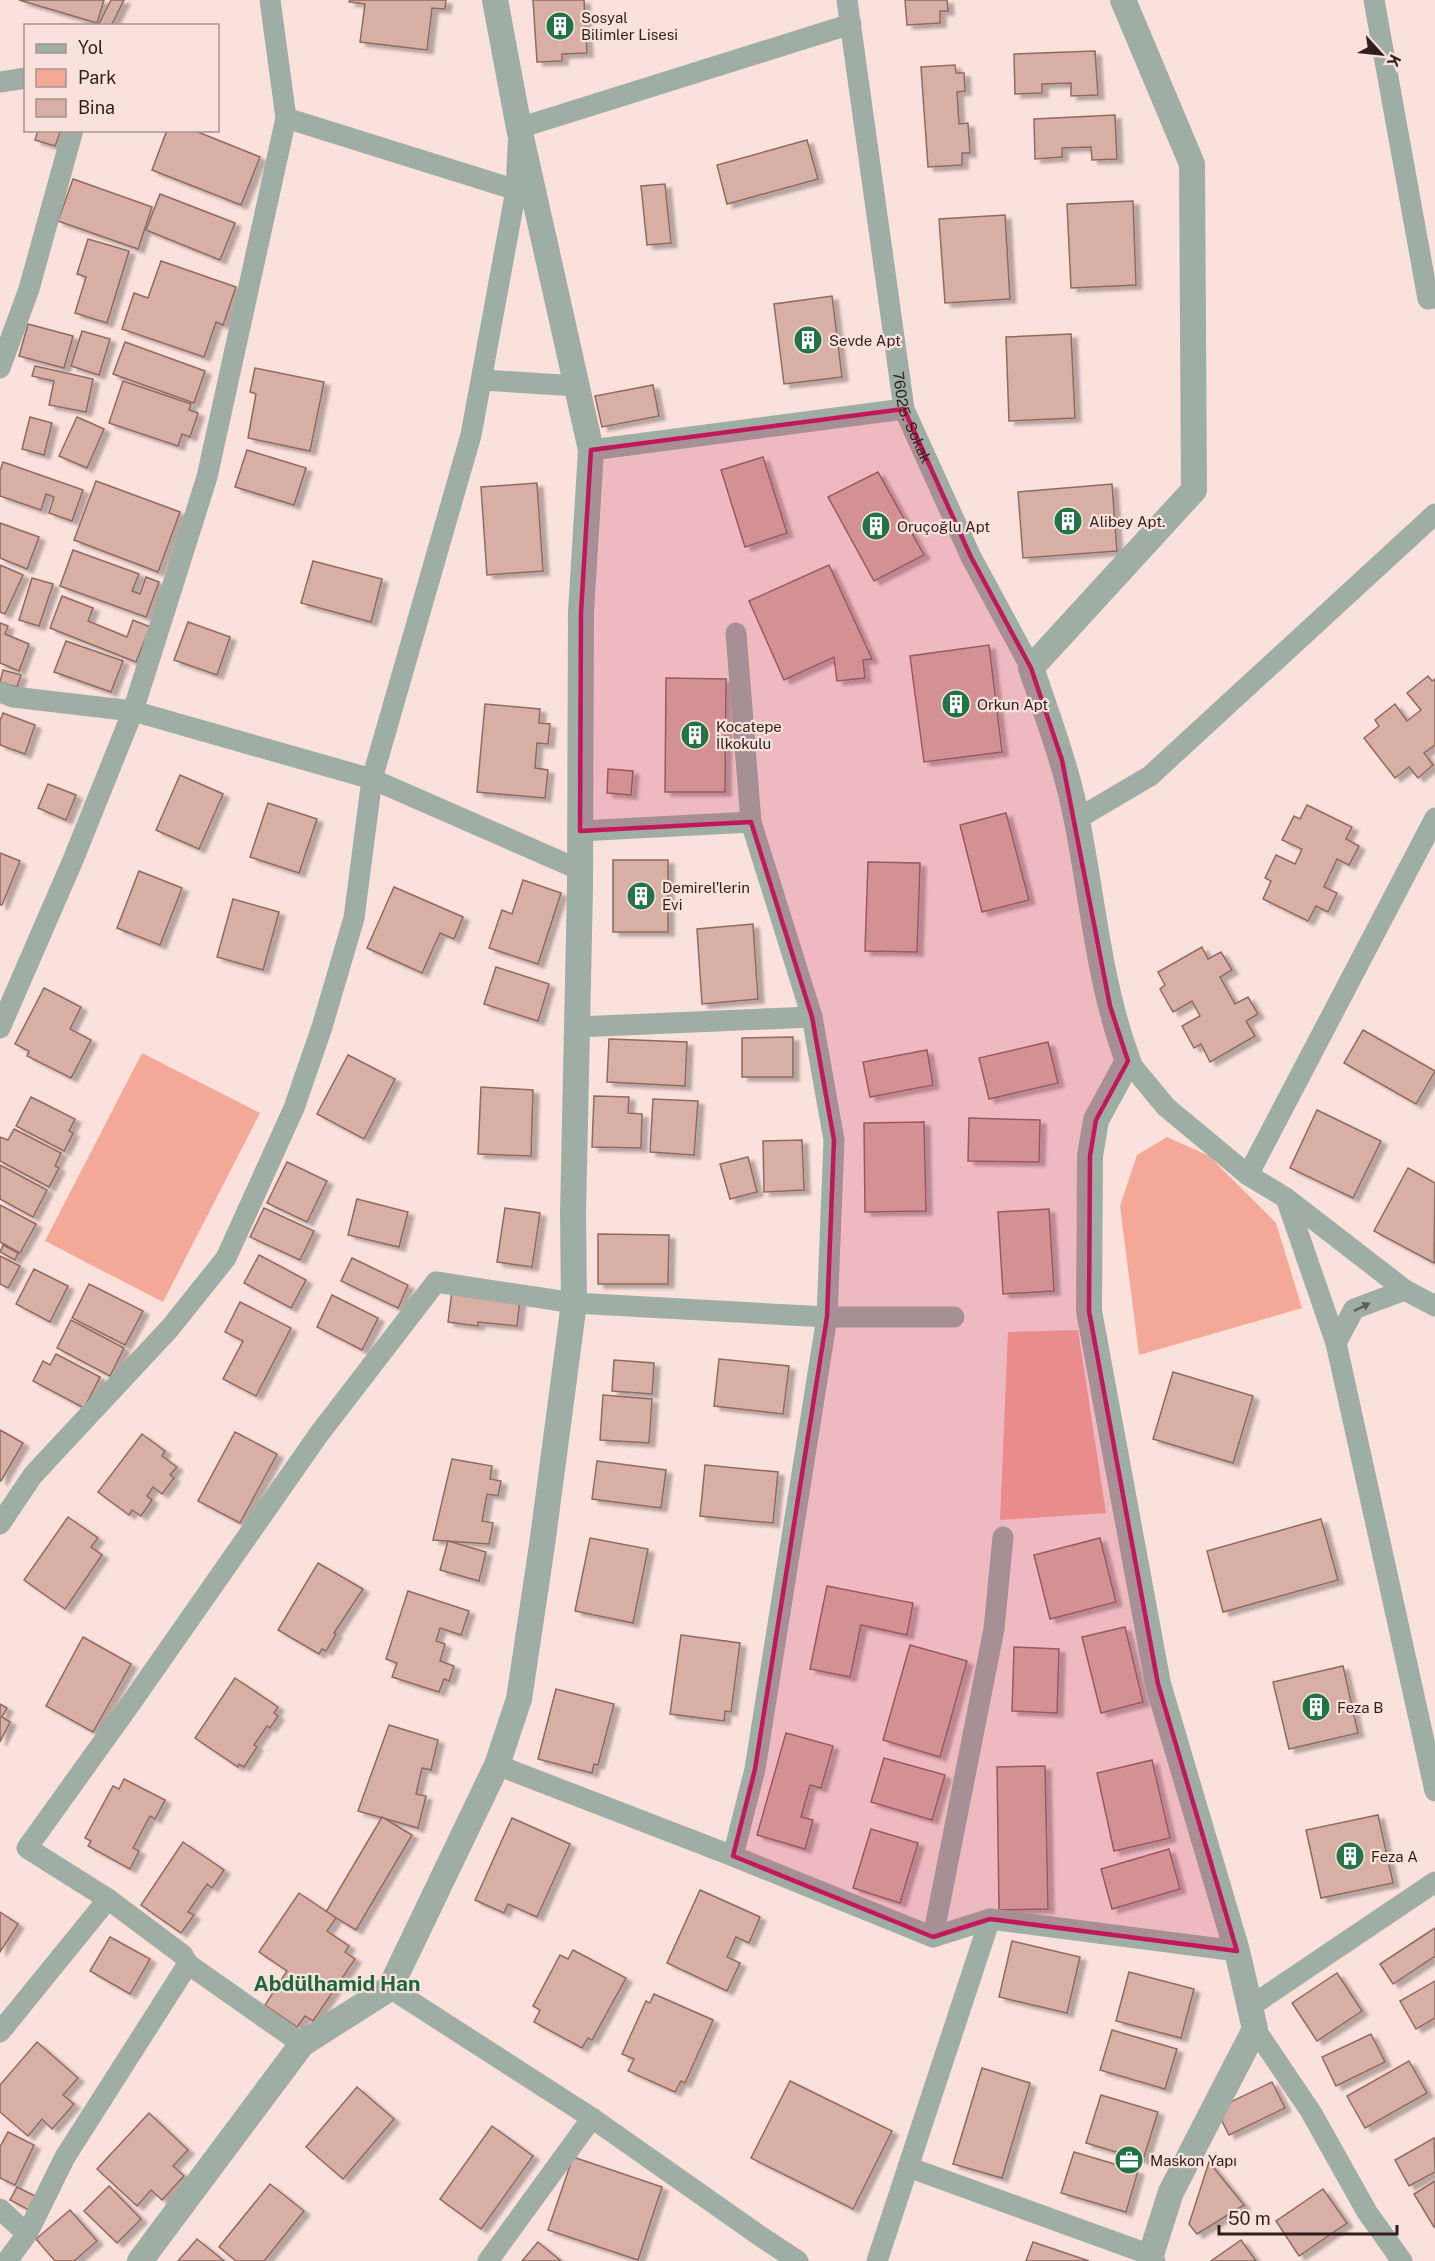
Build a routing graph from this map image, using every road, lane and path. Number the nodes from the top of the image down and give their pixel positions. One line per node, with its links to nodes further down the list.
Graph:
1 (270, 0): 9 (street)
2 (495, 0): 10 (street)
3 (847, 0): 6 (street, 76025. Sokak)
4 (1123, 0): 21 (street)
5 (1374, 0): 13 (street)
6 (851, 24): 10 (street); 17 (street, 76025. Sokak)
7 (24, 78): 8 (street)
8 (0, 82)
9 (286, 118): 12 (street); 23 (street)
10 (519, 128): 12 (street); 16 (street)
11 (72, 132): 14 (street)
12 (516, 190): 15 (street)
13 (1435, 298)
14 (0, 368)
15 (482, 380): 16 (street); 24 (street)
16 (577, 386): 18 (street)
17 (904, 409): 18 (street); 21 (street, 76025. Sokak)
18 (591, 450): 28 (street)
19 (1435, 514): 26 (street)
20 (736, 633): 27 (street)
21 (1031, 668): 26 (street)
22 (0, 692): 23 (street)
23 (133, 711): 24 (street); 32 (street)
24 (372, 779): 29 (street); 42 (street)
25 (1435, 818): 34 (street)
26 (1077, 819): 33 (street)
27 (751, 822): 28 (street); 30 (street)
28 (580, 831): 29 (street)
29 (580, 870): 31 (street)
30 (812, 1017): 31 (street); 39 (street)
31 (577, 1026): 37 (street)
32 (0, 1028)
33 (1128, 1061): 34 (street); 52 (street)
34 (1248, 1175): 35 (street)
35 (1286, 1198): 36 (street); 41 (street)
36 (1405, 1290): 38 (street); 41 (street, one-way to 36)
37 (574, 1303): 39 (street); 45 (street); 49 (street)
38 (1435, 1305)
39 (827, 1317): 40 (street); 47 (street)
40 (954, 1317)
41 (1336, 1343): 44 (street)
42 (0, 1524)
43 (1003, 1537): 51 (street)
44 (1429, 1740): 46 (street)
45 (497, 1765): 47 (street); 54 (street)
46 (1435, 1791)
47 (733, 1856): 51 (street)
48 (1435, 1882): 55 (street)
49 (108, 1899): 53 (street); 56 (street)
50 (990, 1919): 51 (street); 52 (street); 59 (street)
51 (933, 1936)
52 (1237, 1951): 55 (street)
53 (188, 1964): 57 (street); 61 (street)
54 (390, 1988): 57 (street); 58 (street)
55 (1252, 2019): 62 (street); 68 (street)
56 (0, 2032)
57 (302, 2044): 64 (street)
58 (592, 2118): 65 (street); 66 (street)
59 (908, 2167): 62 (street); 67 (street)
60 (0, 2209): 61 (street)
61 (27, 2234): 63 (street)
62 (1152, 2259)
63 (7, 2261)
64 (140, 2261)
65 (488, 2261)
66 (798, 2261)
67 (877, 2261)
68 (1402, 2261)

